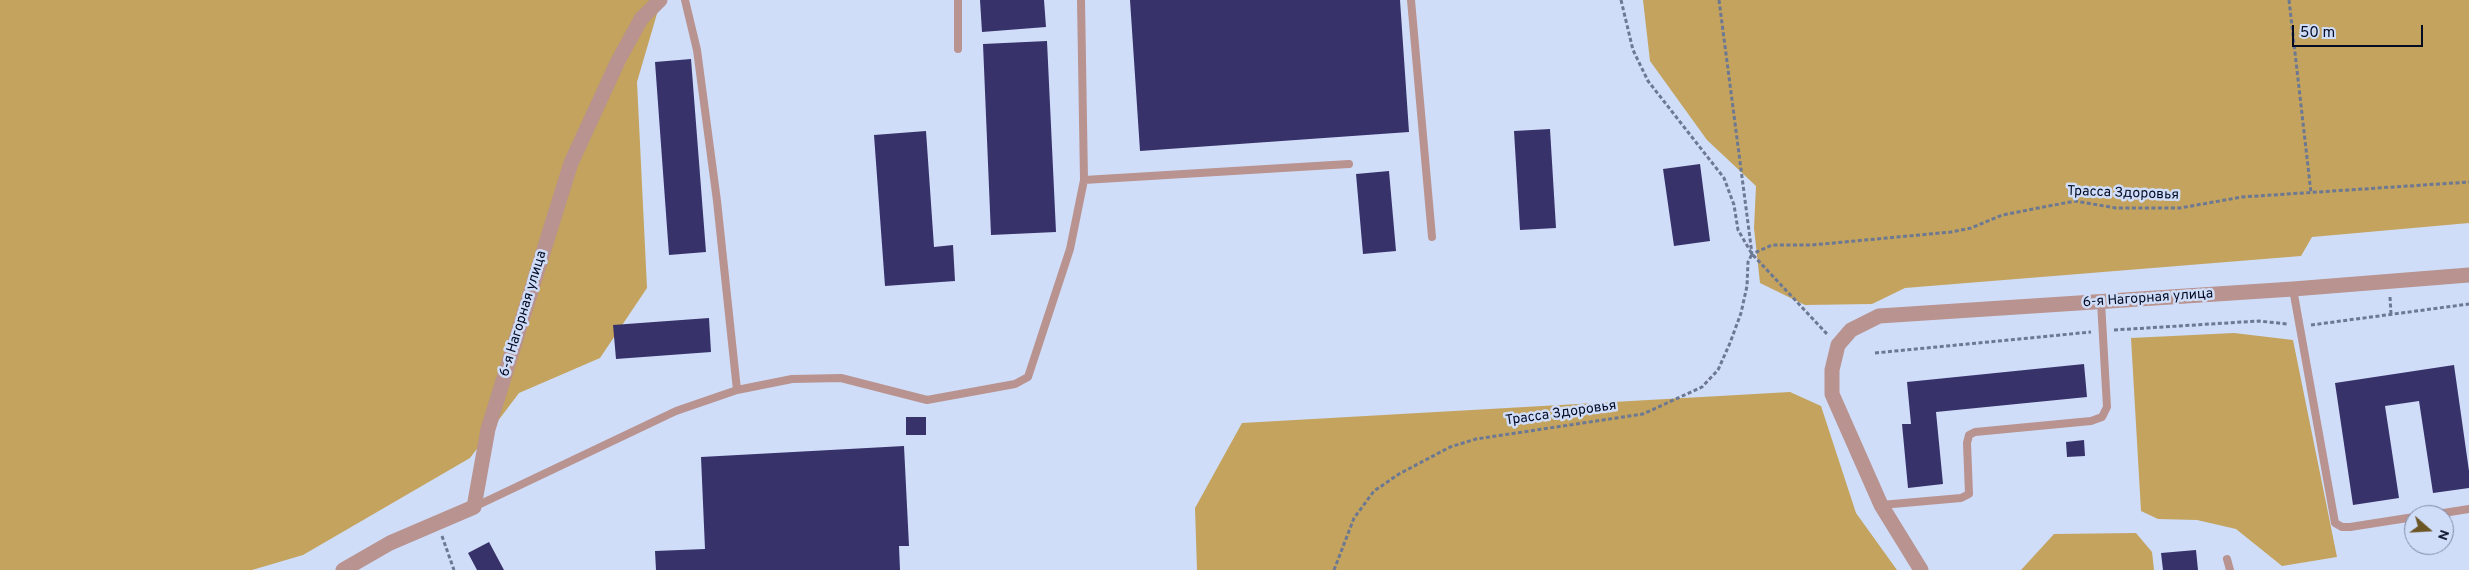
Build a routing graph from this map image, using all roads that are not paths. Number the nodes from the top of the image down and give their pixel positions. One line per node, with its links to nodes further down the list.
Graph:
1 (660, 0): 15 (street, 6-я Нагорная улица)
2 (685, 0): 13 (lane)
3 (958, 0): 6 (lane)
4 (1081, 0): 8 (lane)
5 (1411, 0): 9 (lane)
6 (958, 49)
7 (1349, 164): 8 (lane)
8 (1084, 180): 13 (lane)
9 (1432, 237)
10 (2469, 276): 11 (street, 6-я Нагорная улица)
11 (2293, 289): 12 (street, 6-я Нагорная улица); 18 (lane)
12 (2101, 302): 14 (lane); 14 (street, 6-я Нагорная улица)
13 (737, 390): 15 (lane)
14 (1881, 505): 21 (street)
15 (474, 507): 20 (street)
16 (2469, 510): 17 (lane)
17 (2454, 512)
18 (2404, 519)
19 (2227, 559): 22 (lane)
20 (343, 570)
21 (1921, 570)
22 (2230, 570)

